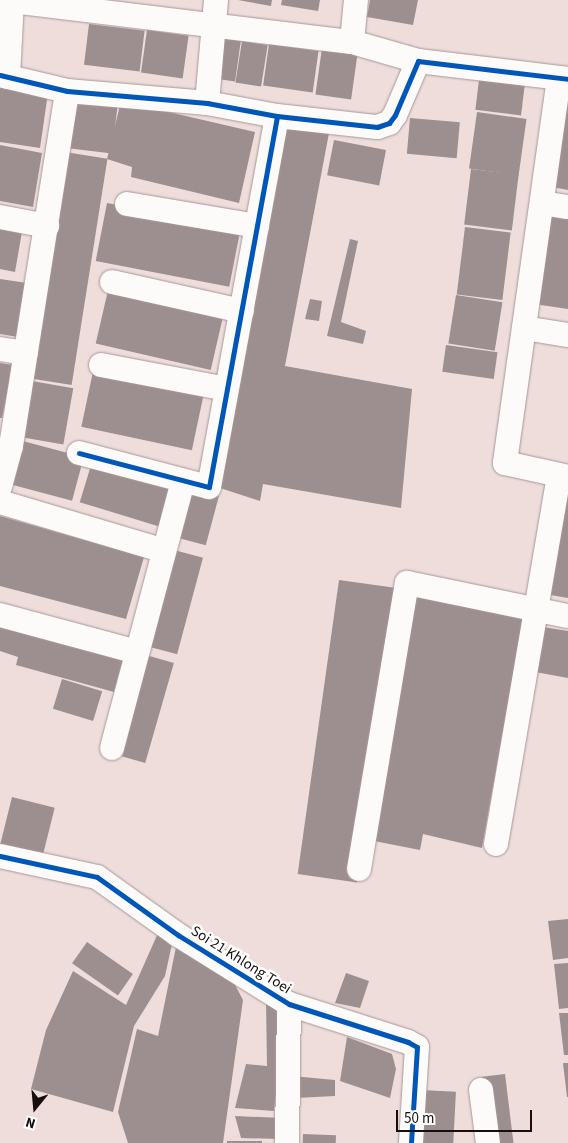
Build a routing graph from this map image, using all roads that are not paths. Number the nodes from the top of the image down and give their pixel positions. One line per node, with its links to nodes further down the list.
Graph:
1 (216, 0): 4 (street)
2 (356, 0): 5 (street)
3 (12, 1): 4 (street); 7 (street)
4 (213, 24): 5 (street); 10 (street)
5 (352, 42): 6 (street)
6 (418, 61): 8 (street); 11 (street)
7 (4, 76): 9 (street)
8 (563, 79): 12 (street)
9 (67, 90): 10 (street); 16 (street)
10 (207, 103): 11 (street)
11 (277, 116): 17 (street)
12 (542, 203): 14 (street); 20 (street)
13 (127, 204): 17 (street)
14 (568, 208)
15 (0, 217): 16 (street)
16 (48, 226): 23 (street)
17 (257, 226): 19 (street)
18 (112, 282): 19 (street)
19 (242, 311): 25 (street)
20 (524, 328): 21 (street); 27 (street)
21 (568, 335)
22 (0, 349): 23 (street)
23 (26, 353): 29 (street)
24 (101, 365): 25 (street)
25 (227, 389): 28 (street)
26 (79, 454): 28 (street)
27 (563, 476): 32 (street)
28 (183, 481): 31 (street)
29 (0, 487)
30 (0, 502): 31 (street)
31 (164, 551): 35 (street)
32 (536, 609): 34 (street); 37 (street); 39 (street)
33 (0, 615): 35 (street)
34 (568, 616)
35 (137, 652): 36 (street)
36 (112, 748)
37 (496, 844)
38 (0, 856): 40 (street, Soi 21 Khlong Toei)
39 (359, 868)
40 (289, 1004): 42 (street); 43 (street, Soi 21 Khlong Toei)
41 (481, 1090): 44 (street)
42 (287, 1143)
43 (411, 1143)
44 (488, 1143)

